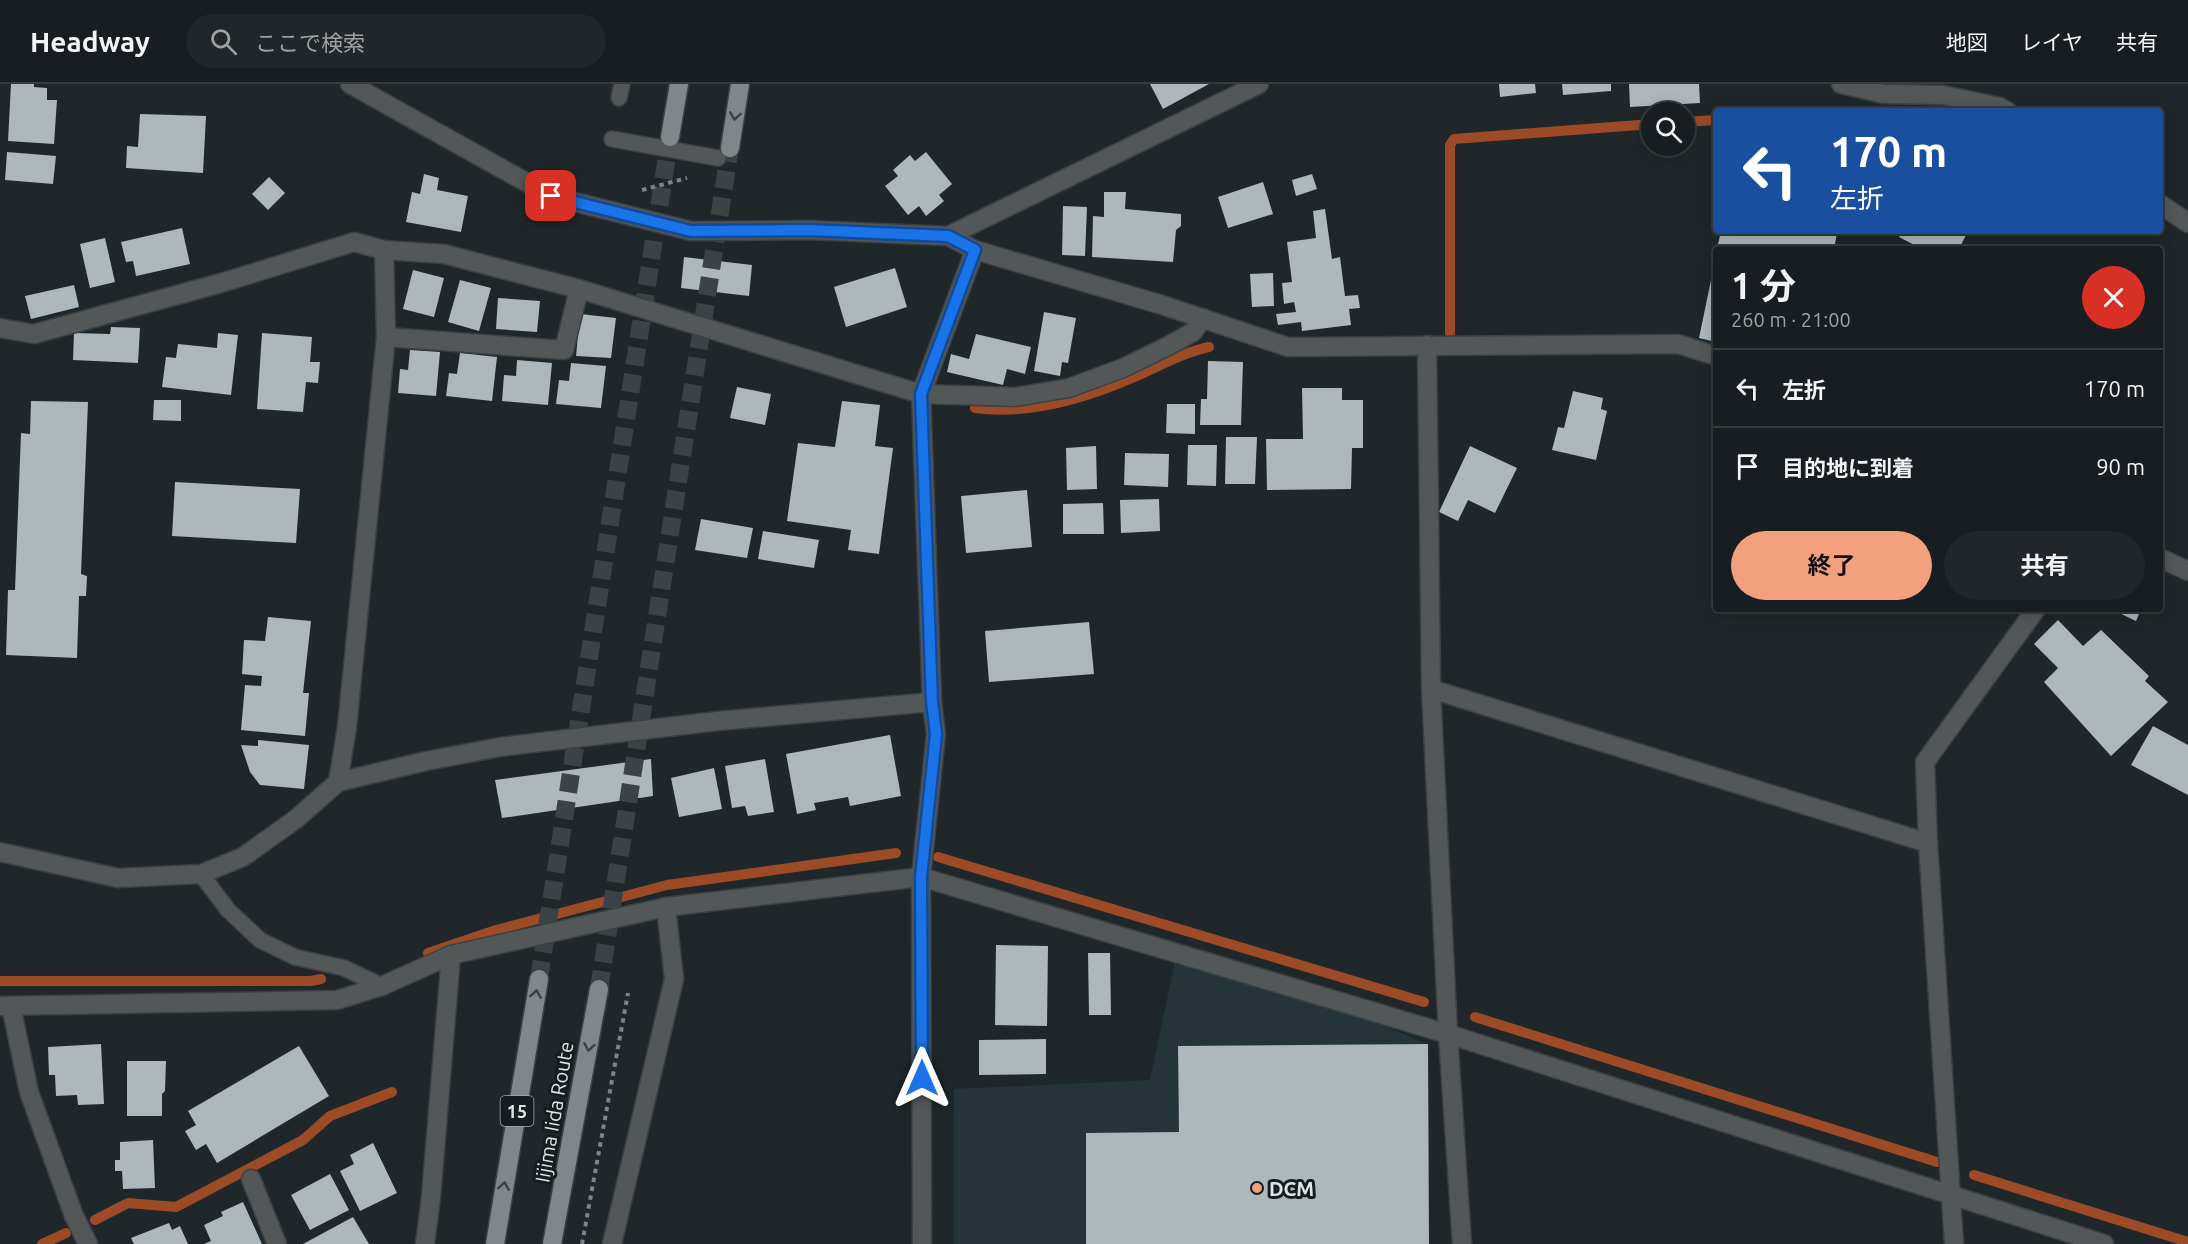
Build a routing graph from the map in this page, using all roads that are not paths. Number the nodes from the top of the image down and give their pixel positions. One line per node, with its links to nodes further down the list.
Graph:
1 (350, 84): 12 (street)
2 (679, 84): 7 (main road)
3 (740, 84): 9 (main road, one-way to 9)
4 (1259, 84): 12 (street)
5 (1841, 84): 6 (street)
6 (2002, 108)
7 (670, 137)
8 (612, 139): 9 (lane)
9 (724, 153)
10 (2163, 206): 11 (street)
11 (2188, 223)
12 (948, 236): 14 (street)
13 (384, 250): 15 (street); 17 (street); 18 (street)
14 (975, 250): 16 (street); 21 (street)
15 (579, 289): 18 (street); 21 (street)
16 (1203, 318): 19 (street); 21 (street)
17 (0, 328)
18 (386, 338): 27 (street)
19 (1427, 345): 20 (street); 25 (street)
20 (1713, 355)
21 (921, 394): 26 (street)
22 (2163, 559): 23 (street)
23 (2188, 571)
24 (2034, 612): 28 (street)
25 (1431, 689): 28 (street); 38 (street)
26 (932, 702): 27 (street); 31 (street)
27 (338, 782): 30 (street)
28 (1928, 843): 40 (street)
29 (0, 852): 30 (street)
30 (201, 874): 35 (lane)
31 (921, 877): 32 (street); 38 (street); 47 (street)
32 (666, 907): 33 (street); 46 (street)
33 (451, 955): 35 (street); 43 (street)
34 (539, 979): 44 (main road, Iijima Iida Route / 15, one-way to 34)
35 (382, 986): 37 (street)
36 (599, 989): 45 (main road, Iijima Iida Route, one-way to 45)
37 (5, 1006): 41 (street)
38 (1448, 1034): 40 (street); 48 (street)
39 (251, 1179): 42 (street)
40 (1952, 1195): 49 (street); 50 (street)
41 (88, 1244)
42 (277, 1244)
43 (425, 1244)
44 (495, 1244)
45 (552, 1244)
46 (612, 1244)
47 (922, 1244)
48 (1462, 1244)
49 (1954, 1244)
50 (2104, 1244)

